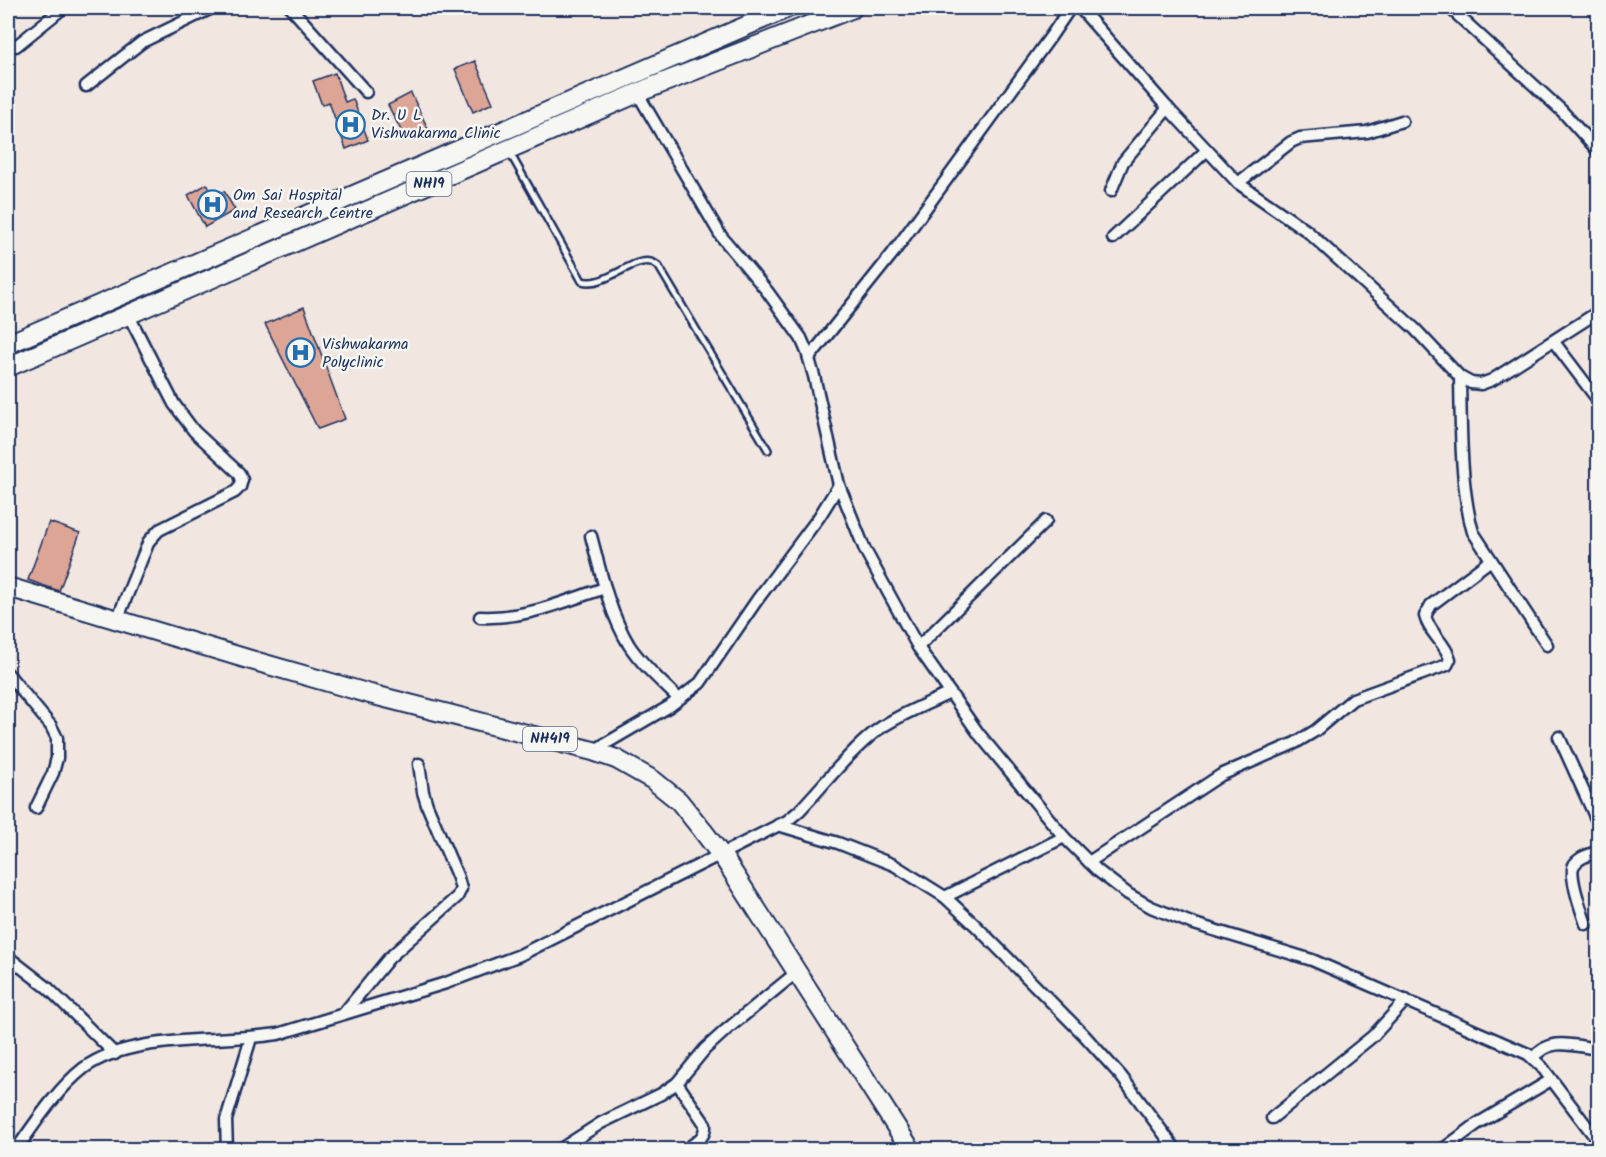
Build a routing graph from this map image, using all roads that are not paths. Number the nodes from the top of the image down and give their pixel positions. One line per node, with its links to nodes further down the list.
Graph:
1 (61, 8): 9 (street)
2 (212, 8): 10 (street)
3 (788, 8): 24 (highway, NH19)
4 (853, 8): 12 (highway, NH19)
5 (1070, 8): 25 (street)
6 (1080, 8): 13 (street)
7 (1450, 8): 17 (street)
8 (297, 9): 11 (street)
9 (16, 46)
10 (86, 87)
11 (366, 92)
12 (638, 94): 15 (highway, NH19); 25 (street)
13 (1168, 108): 16 (street); 19 (street)
14 (1402, 121): 18 (street)
15 (508, 150): 22 (highway, NH19); 29 (lane)
16 (1208, 150): 18 (street); 20 (street)
17 (1599, 151)
18 (1238, 183): 27 (street)
19 (1111, 191)
20 (1113, 238)
21 (1599, 312): 23 (street)
22 (128, 314): 26 (highway, NH19); 37 (street)
23 (1554, 342): 27 (street); 28 (street)
24 (8, 344)
25 (809, 358): 30 (street)
26 (8, 367)
27 (1460, 377): 33 (street)
28 (1599, 400)
29 (768, 450)
30 (839, 485): 39 (street); 42 (street)
31 (1046, 521): 39 (street)
32 (591, 536): 35 (street)
33 (1491, 560): 38 (street); 52 (street)
34 (8, 587): 37 (highway, NH419)
35 (605, 588): 36 (street); 42 (street)
36 (480, 617)
37 (117, 620): 44 (highway, NH419)
38 (1547, 645)
39 (918, 647): 41 (street)
40 (8, 674): 46 (street)
41 (950, 693): 48 (street); 49 (street)
42 (679, 699): 44 (street)
43 (1559, 737): 47 (street)
44 (593, 751): 51 (highway, NH419)
45 (418, 764): 58 (street)
46 (36, 808)
47 (1599, 823)
48 (778, 825): 51 (street); 53 (street)
49 (1064, 837): 52 (street); 53 (street)
50 (1599, 851): 54 (street)
51 (721, 855): 56 (highway, NH419); 58 (street)
52 (1089, 862): 57 (street)
53 (945, 897): 72 (street)
54 (1586, 924)
55 (8, 957): 61 (street)
56 (797, 972): 64 (street); 71 (highway, NH419)
57 (1406, 1000): 62 (street); 65 (street)
58 (344, 1013): 59 (street)
59 (251, 1038): 61 (street); 68 (street)
60 (1599, 1049): 62 (street)
61 (115, 1054): 67 (street)
62 (1533, 1058): 63 (street)
63 (1551, 1080): 66 (street); 73 (street)
64 (677, 1083): 69 (street); 70 (street)
65 (1272, 1118)
66 (1599, 1141)
67 (16, 1149)
68 (227, 1149)
69 (559, 1149)
70 (685, 1149)
71 (911, 1149)
72 (1176, 1149)
73 (1442, 1149)

